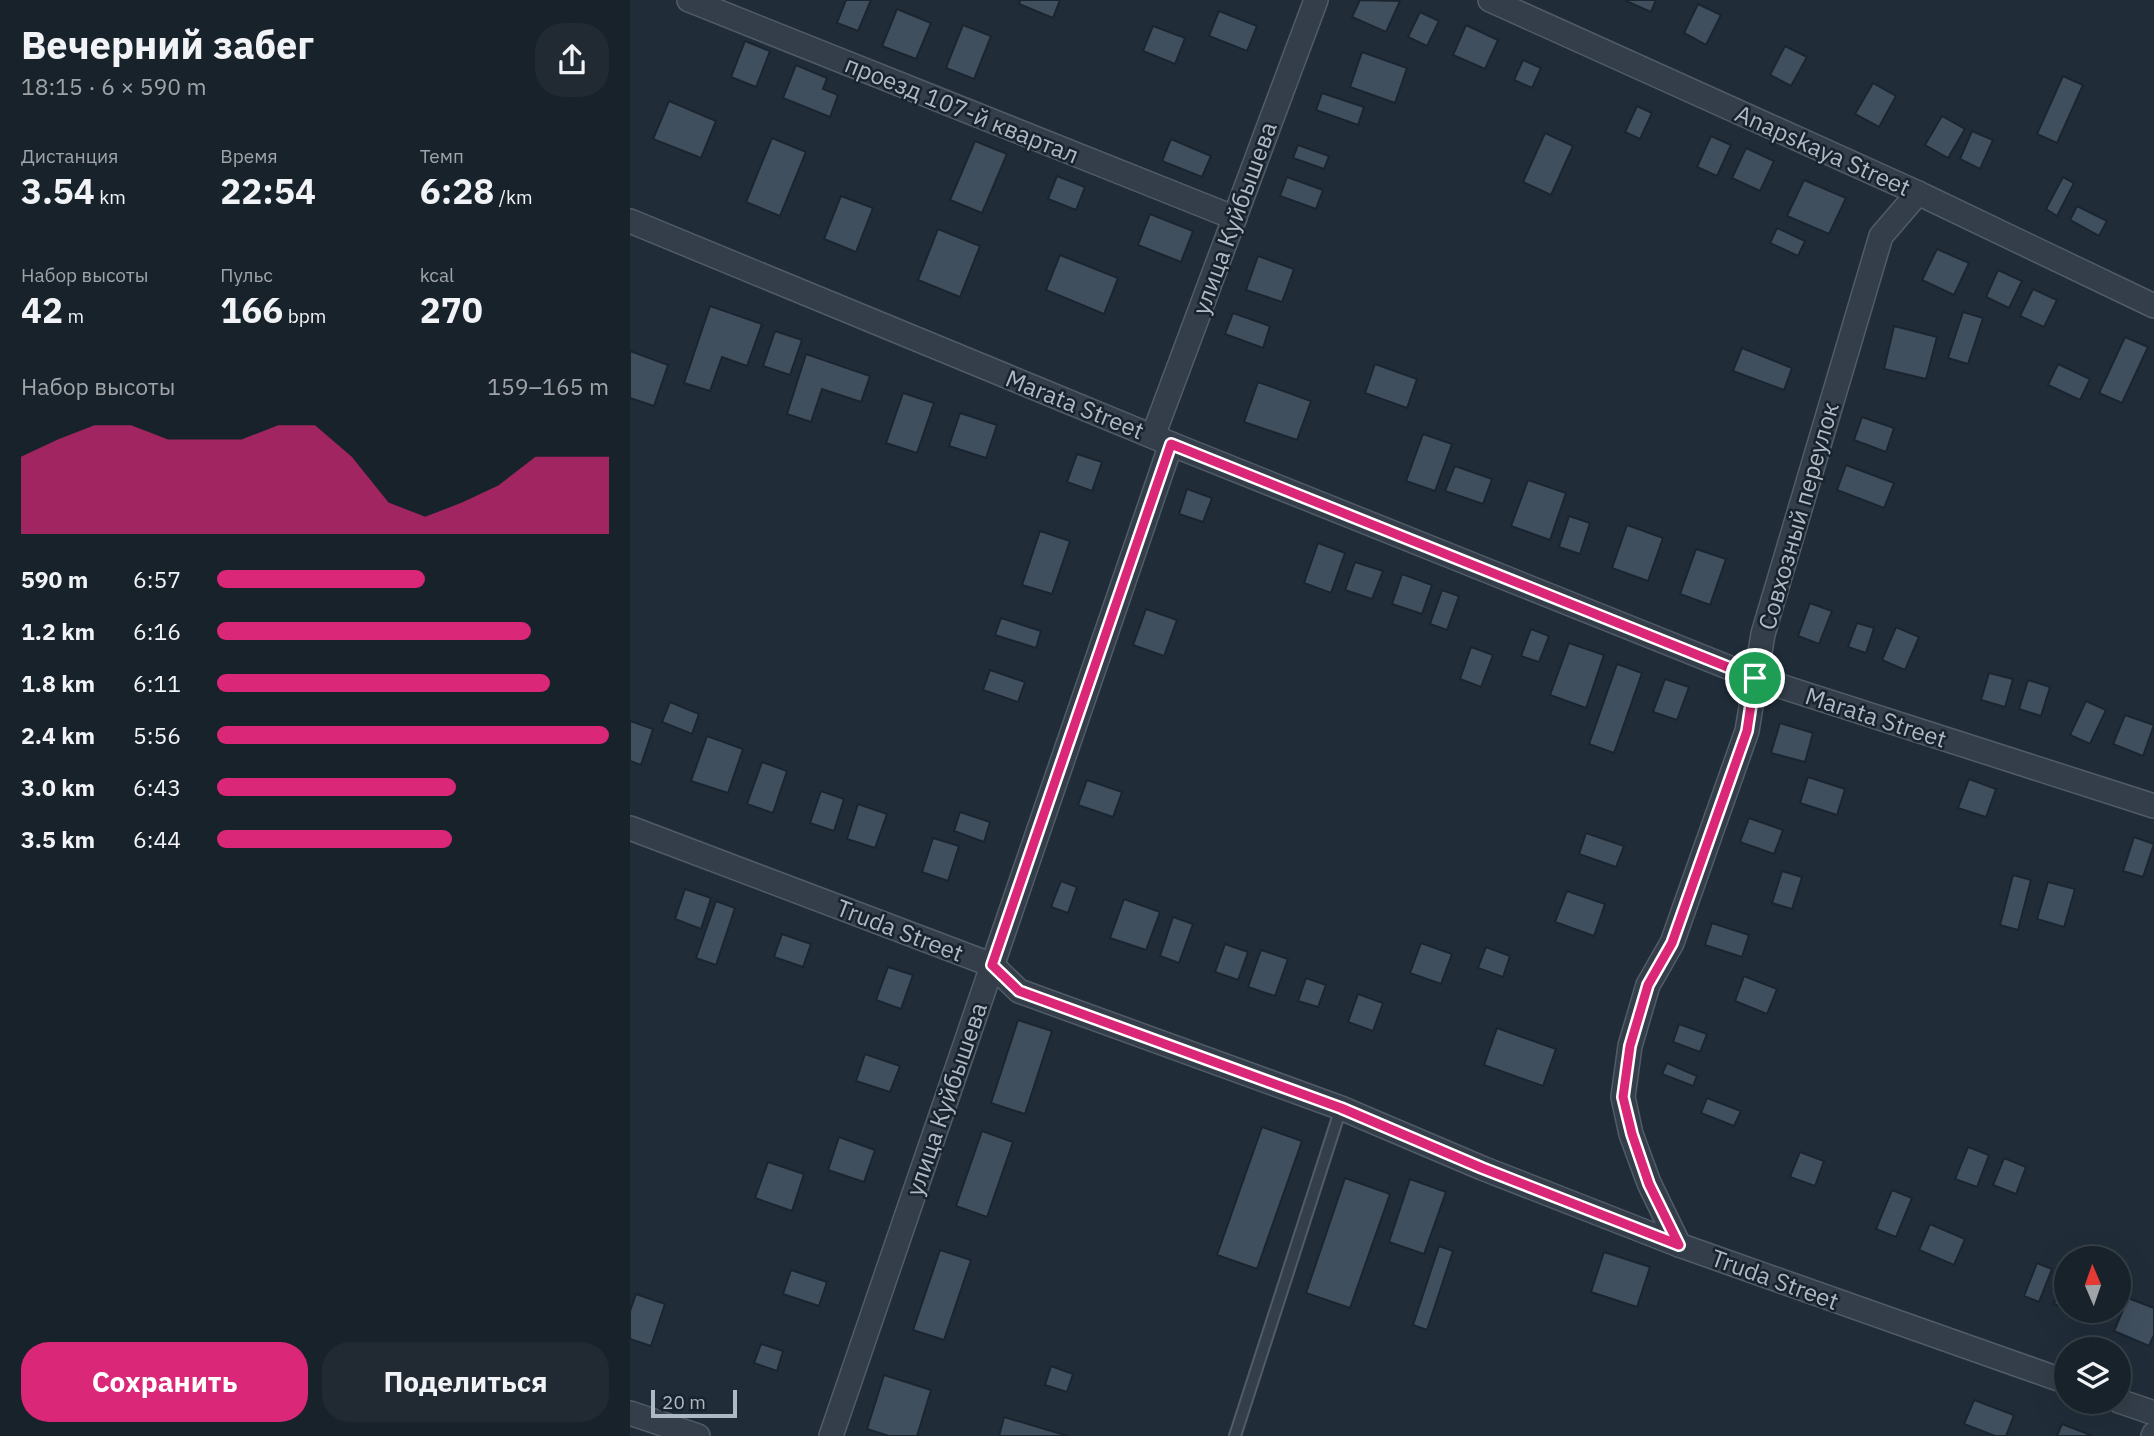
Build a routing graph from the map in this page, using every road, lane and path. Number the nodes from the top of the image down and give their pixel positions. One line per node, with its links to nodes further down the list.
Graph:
1 (689, 0): 5 (street, проезд 107-й квартал)
2 (1316, 0): 5 (street, улица Куйбышева)
3 (1490, 0): 4 (street, Anapskaya Street)
4 (1918, 193): 7 (street, Anapskaya Street); 9 (street, Совхозный переулок)
5 (1235, 218): 8 (street, улица Куйбышева)
6 (630, 221): 8 (street, Marata Street)
7 (2154, 306)
8 (1162, 440): 9 (street, Marata Street); 12 (street, улица Куйбышева)
9 (1755, 678): 10 (street, Marata Street); 14 (street, Совхозный переулок)
10 (2154, 806)
11 (630, 828): 12 (street, Truda Street)
12 (992, 965): 13 (street, Truda Street); 20 (street, улица Куйбышева)
13 (1341, 1108): 14 (street, Truda Street); 21 (lane)
14 (1679, 1245): 15 (street, Truda Street)
15 (2054, 1377)
16 (2131, 1405): 18 (street)
17 (630, 1413): 19 (street)
18 (2154, 1413)
19 (698, 1436)
20 (831, 1436)
21 (1235, 1436)

